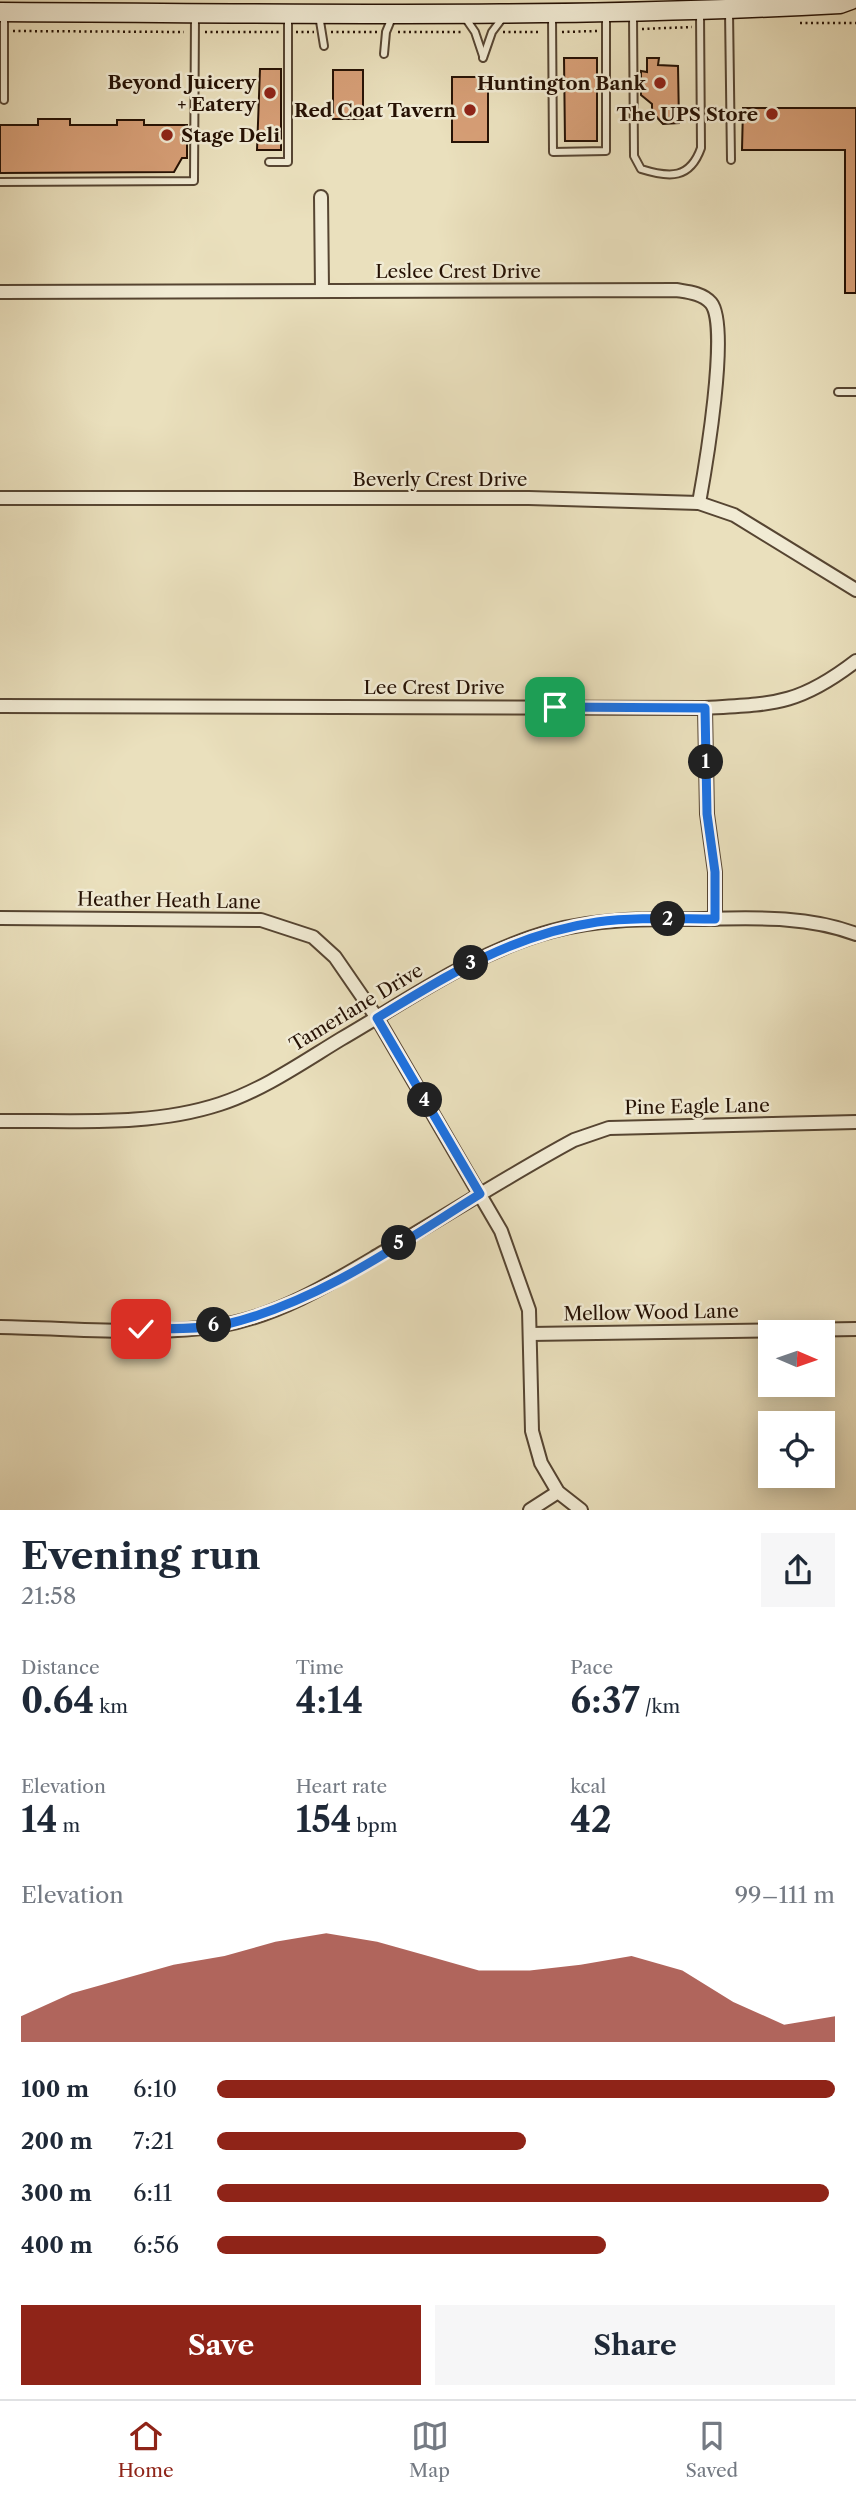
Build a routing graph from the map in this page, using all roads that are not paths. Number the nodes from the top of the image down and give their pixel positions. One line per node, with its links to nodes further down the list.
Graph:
1 (152, 0): 11 (main road)
2 (356, 0): 14 (main road)
3 (806, 0): 6 (main road)
4 (851, 0): 6 (main road)
5 (608, 7): 15 (main road); 17 (main road); 17 (lane)
6 (779, 7): 8 (main road)
7 (481, 8): 18 (main road); 19 (main road)
8 (729, 10): 9 (main road); 23 (lane)
9 (700, 11): 15 (main road); 15 (lane)
10 (2, 12): 11 (main road); 22 (lane)
11 (99, 12): 12 (main road)
12 (195, 12): 13 (main road); 25 (lane)
13 (288, 13): 14 (main road); 24 (lane)
14 (319, 13): 16 (main road); 20 (lane)
15 (633, 13)
16 (393, 14): 19 (main road); 21 (lane)
17 (555, 14): 18 (main road)
18 (504, 15): 19 (lane)
19 (464, 16)
20 (324, 46)
21 (384, 54)
22 (4, 100)
23 (731, 160)
24 (269, 162)
25 (0, 182)
26 (321, 197): 27 (street)
27 (322, 289): 28 (street, Leslee Crest Drive); 32 (street, Leslee Crest Drive)
28 (0, 292)
29 (838, 392): 30 (lane)
30 (856, 392)
31 (0, 498): 32 (street, Beverly Crest Drive)
32 (699, 503): 33 (street, Beverly Crest Drive)
33 (856, 590)
34 (856, 661): 36 (street, Lee Crest Drive)
35 (0, 706): 36 (street, Lee Crest Drive)
36 (705, 708): 38 (street)
37 (0, 918): 40 (street, Heather Heath Lane)
38 (715, 919): 39 (street, Tamerlane Drive); 40 (street, Tamerlane Drive)
39 (856, 934)
40 (377, 1018): 41 (street, Tamerlane Drive); 43 (street, Heather Heath Lane)
41 (0, 1121)
42 (856, 1122): 43 (street, Pine Eagle Lane)
43 (480, 1194): 44 (street, Pine Eagle Lane); 46 (street, Heather Heath Lane)
44 (0, 1327)
45 (856, 1329): 46 (street, Mellow Wood Lane)
46 (530, 1334): 47 (street, Heather Heath Lane)
47 (558, 1492): 48 (street); 49 (street, Heather Heath Lane)
48 (530, 1510)
49 (581, 1510)

